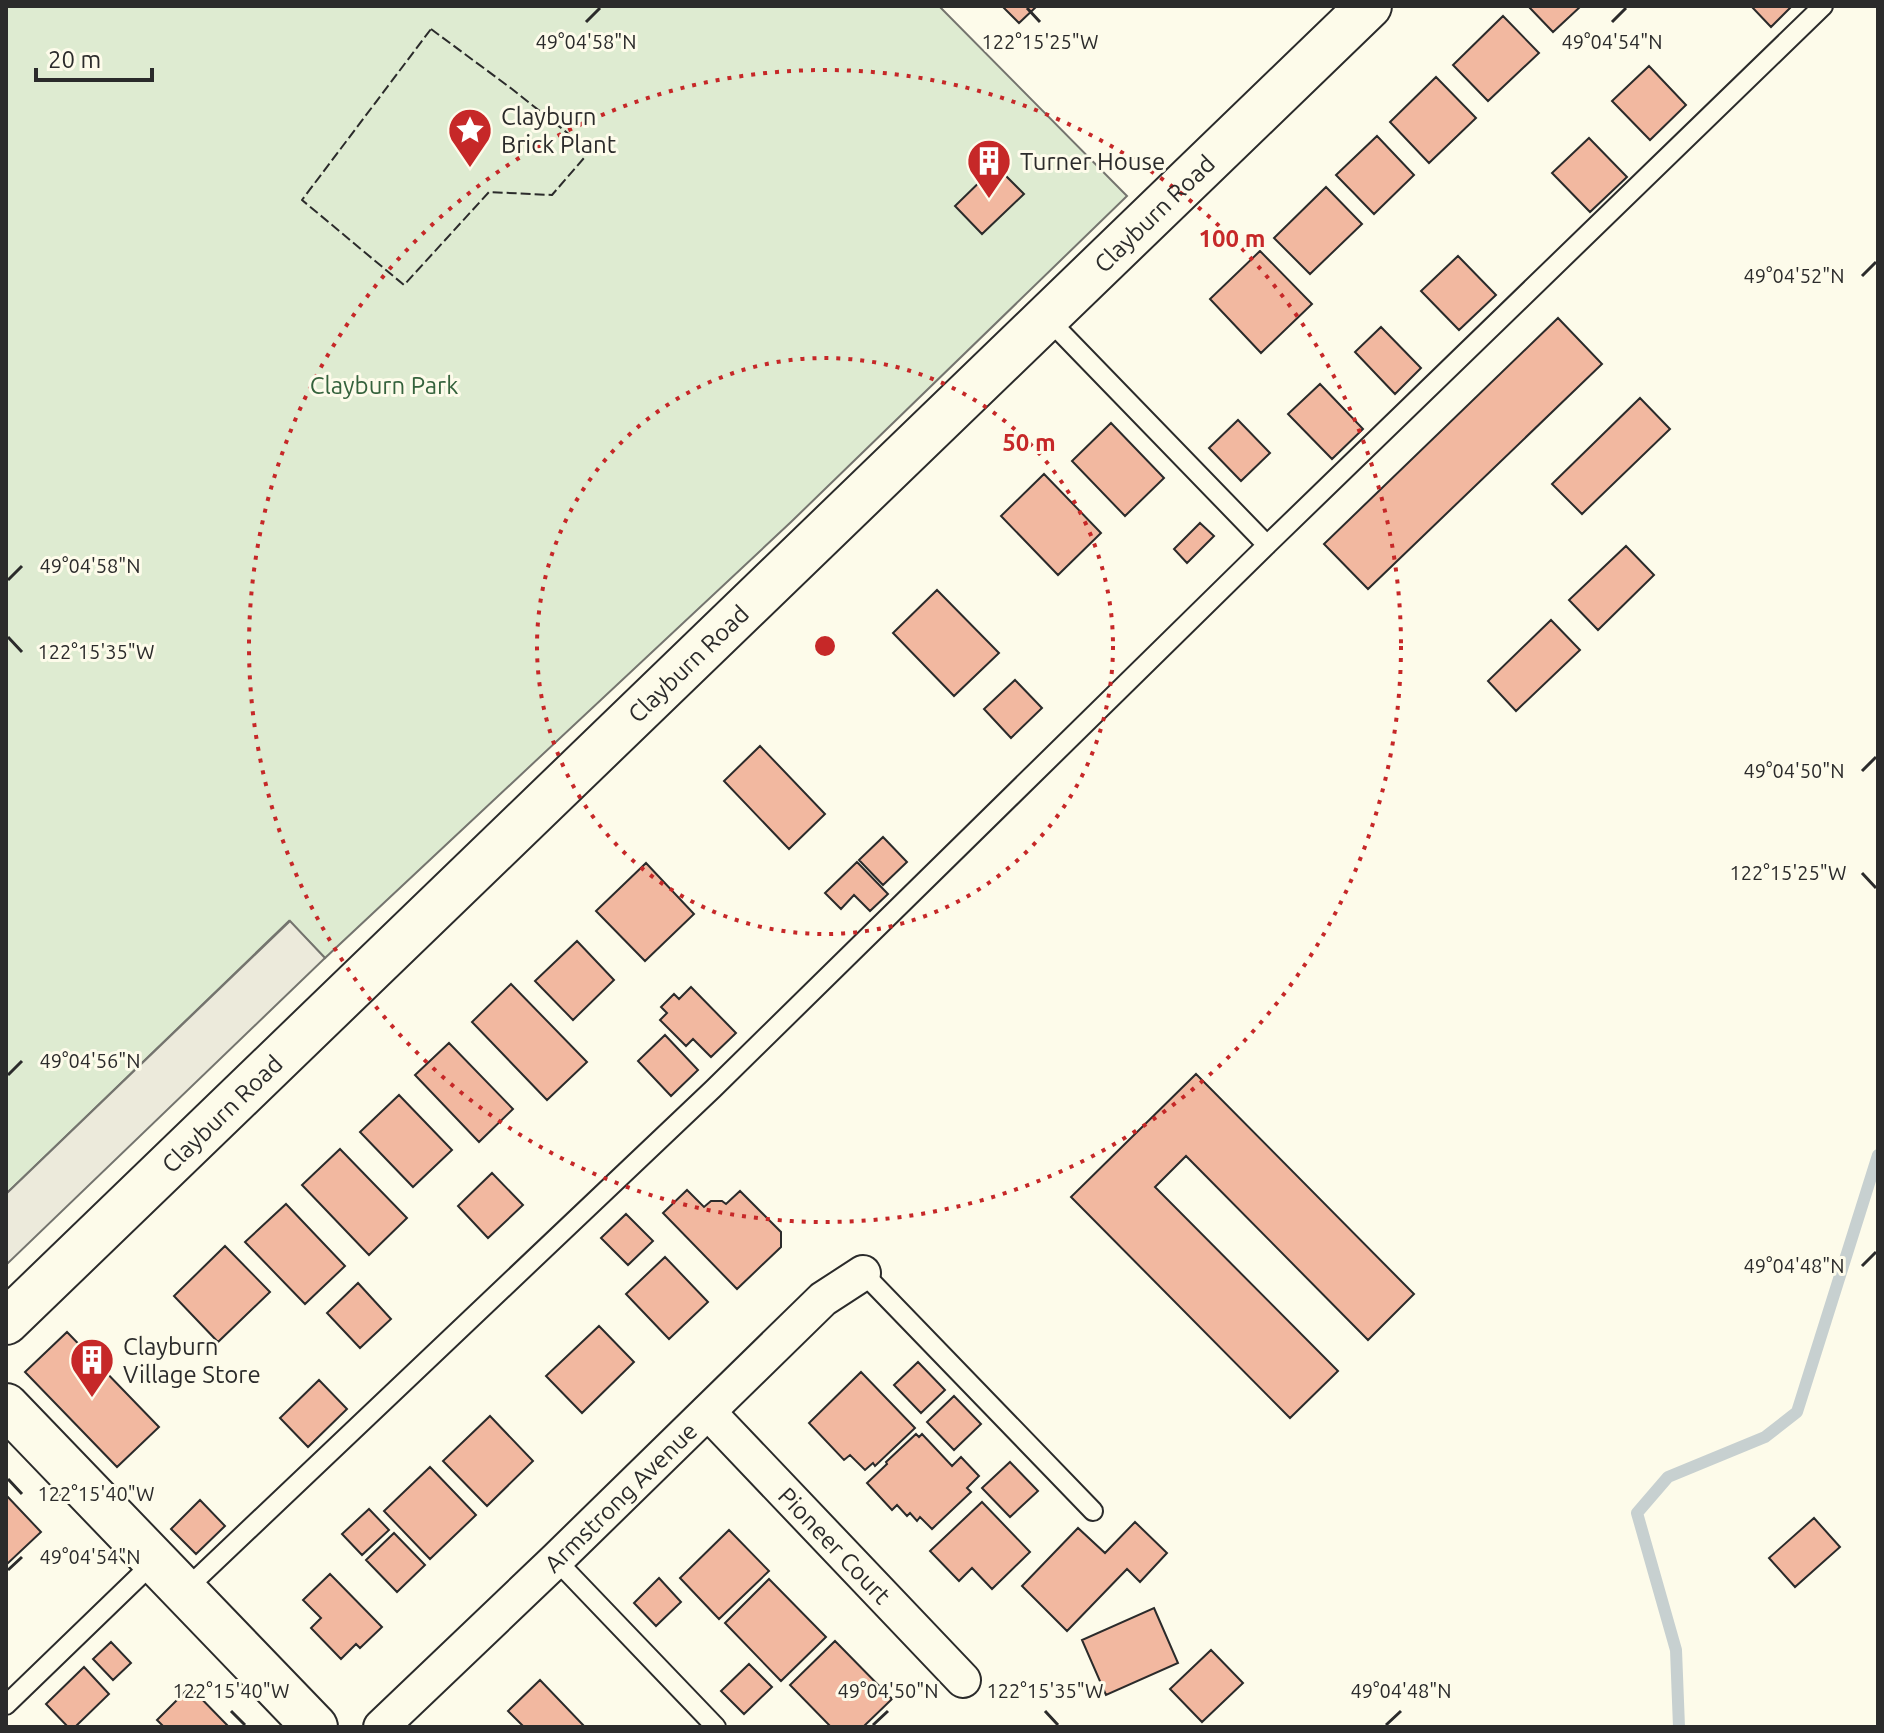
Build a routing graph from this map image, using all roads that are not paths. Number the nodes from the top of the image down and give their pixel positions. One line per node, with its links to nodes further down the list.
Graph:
1 (1369, 6): 3 (street, Clayburn Road)
2 (1823, 6): 4 (lane)
3 (1047, 318): 4 (lane); 6 (street, Clayburn Road)
4 (1267, 545): 11 (lane)
5 (863, 1273): 8 (street, Armstrong Avenue); 9 (lane)
6 (6, 1322)
7 (6, 1406): 11 (street)
8 (708, 1412): 10 (street, Armstrong Avenue); 12 (street, Pioneer Court)
9 (1093, 1511)
10 (556, 1560): 15 (street, Armstrong Avenue); 16 (lane)
11 (170, 1576): 13 (lane); 14 (street)
12 (963, 1680)
13 (6, 1705)
14 (315, 1727)
15 (381, 1727)
16 (716, 1727)

